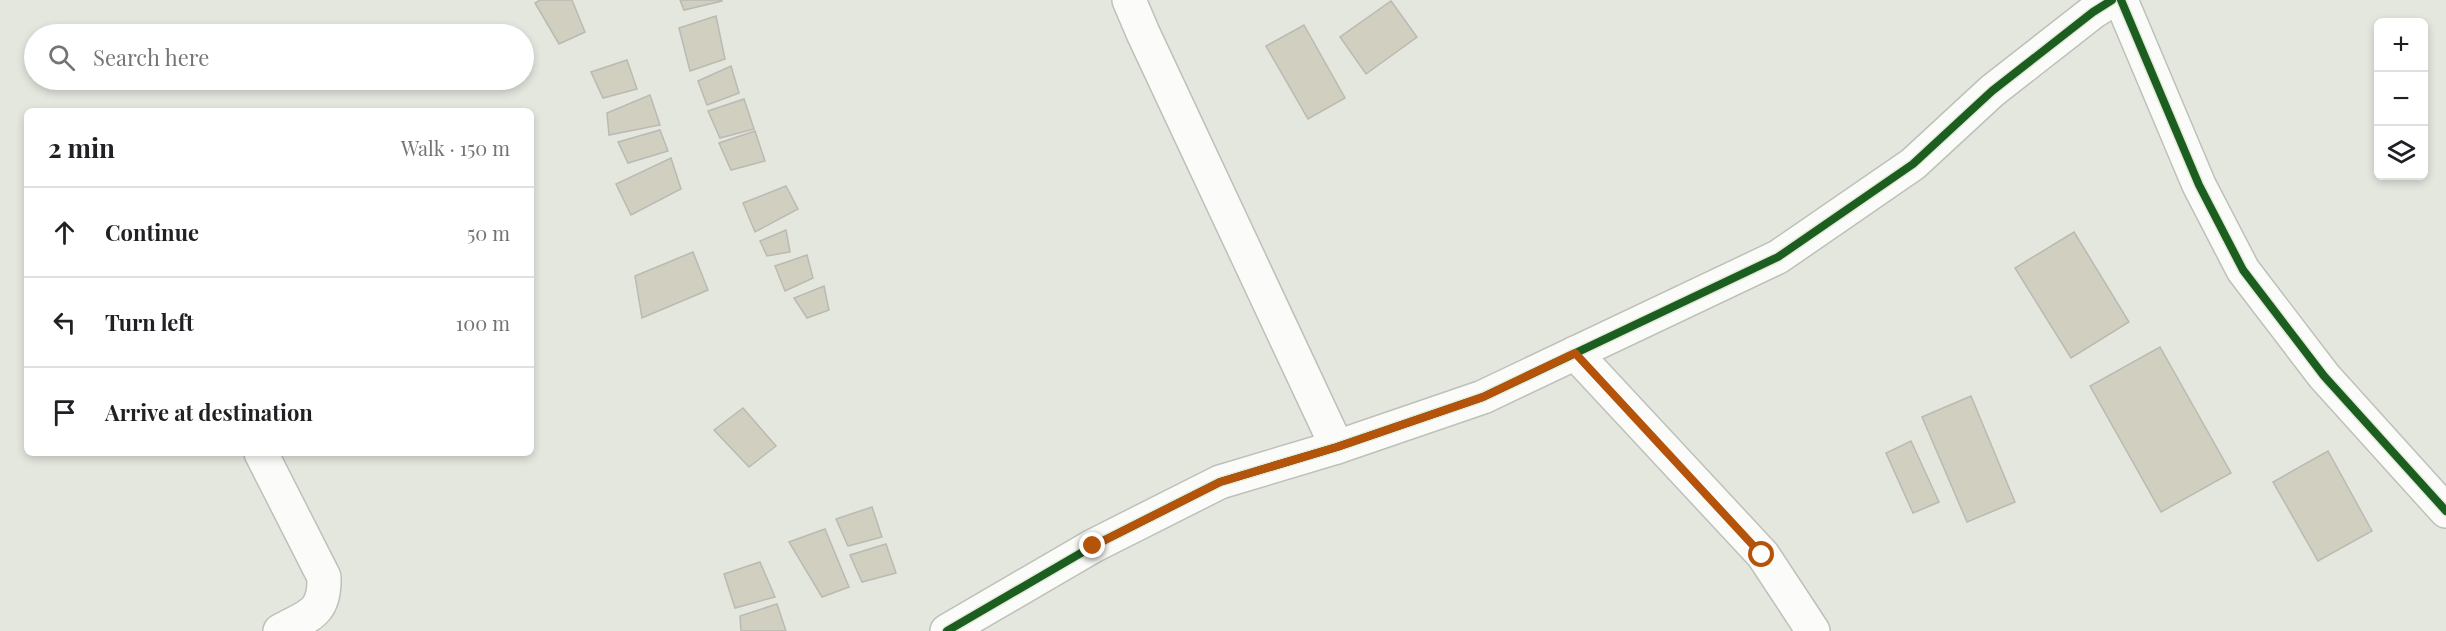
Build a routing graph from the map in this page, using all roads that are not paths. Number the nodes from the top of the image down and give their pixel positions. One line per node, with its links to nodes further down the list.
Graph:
1 (1130, 0): 5 (street)
2 (2112, 0): 4 (street)
3 (2121, 0): 7 (street)
4 (1575, 353): 5 (street); 10 (street)
5 (1337, 447): 9 (street)
6 (263, 456): 8 (street)
7 (2446, 511)
8 (280, 631)
9 (947, 631)
10 (1813, 631)

